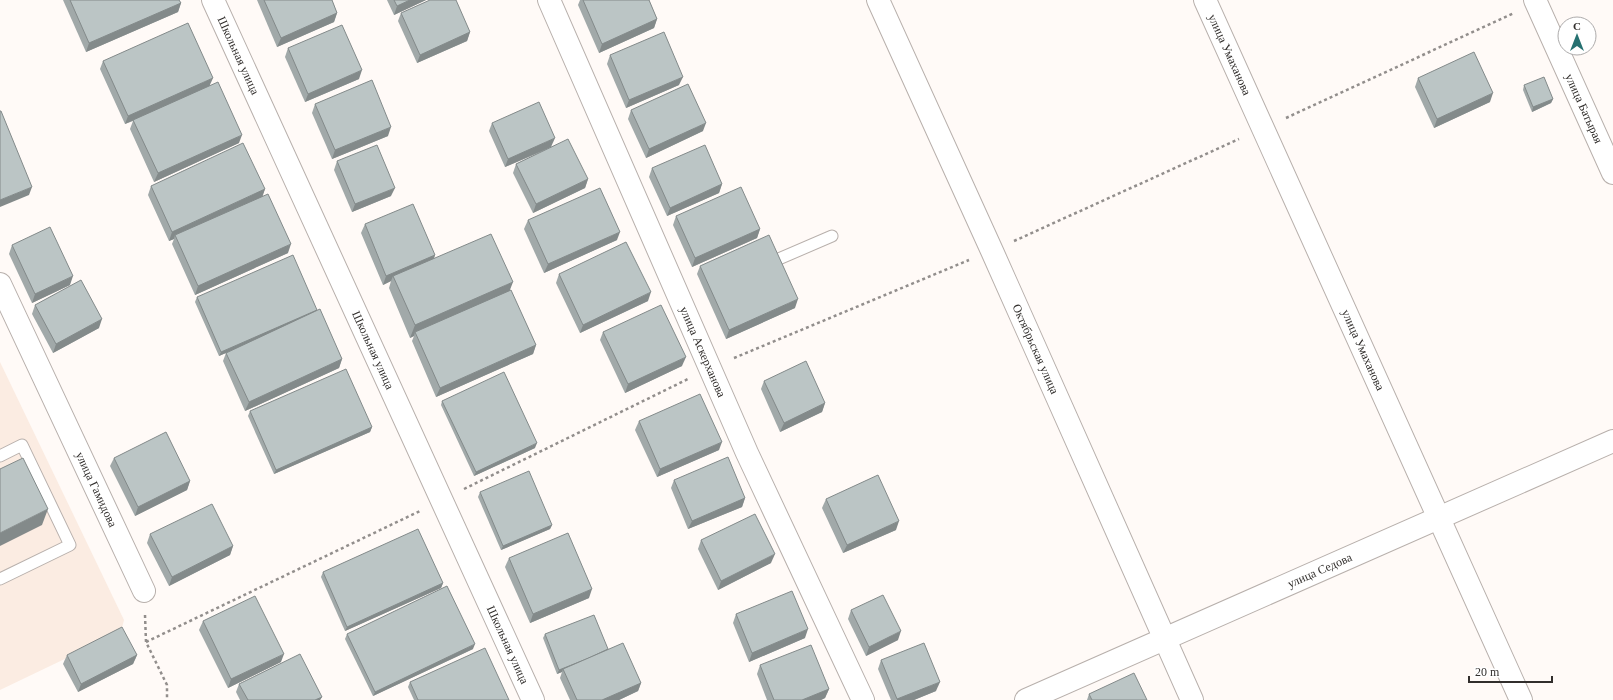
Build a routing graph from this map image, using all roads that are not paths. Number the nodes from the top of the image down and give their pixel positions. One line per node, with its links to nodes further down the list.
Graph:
1 (213, 0): 16 (street, Школьная улица)
2 (549, 0): 17 (street, улица Аскерханова)
3 (878, 0): 15 (street, Октябрьская улица)
4 (1205, 0): 12 (street, улица Умаханова)
5 (1535, 1): 6 (street, улица Батырая)
6 (1613, 173)
7 (832, 236): 8 (lane)
8 (760, 267)
9 (0, 284): 14 (street, улица Гамидова)
10 (1613, 441): 12 (street, улица Седова)
11 (0, 456): 13 (lane)
12 (1440, 518): 15 (street, улица Седова); 20 (street, улица Умаханова)
13 (0, 579)
14 (144, 591)
15 (1163, 638): 18 (street, улица Седова); 19 (street, Октябрьская улица)
16 (533, 700)
17 (863, 700)
18 (1026, 700)
19 (1192, 700)
20 (1521, 700)

